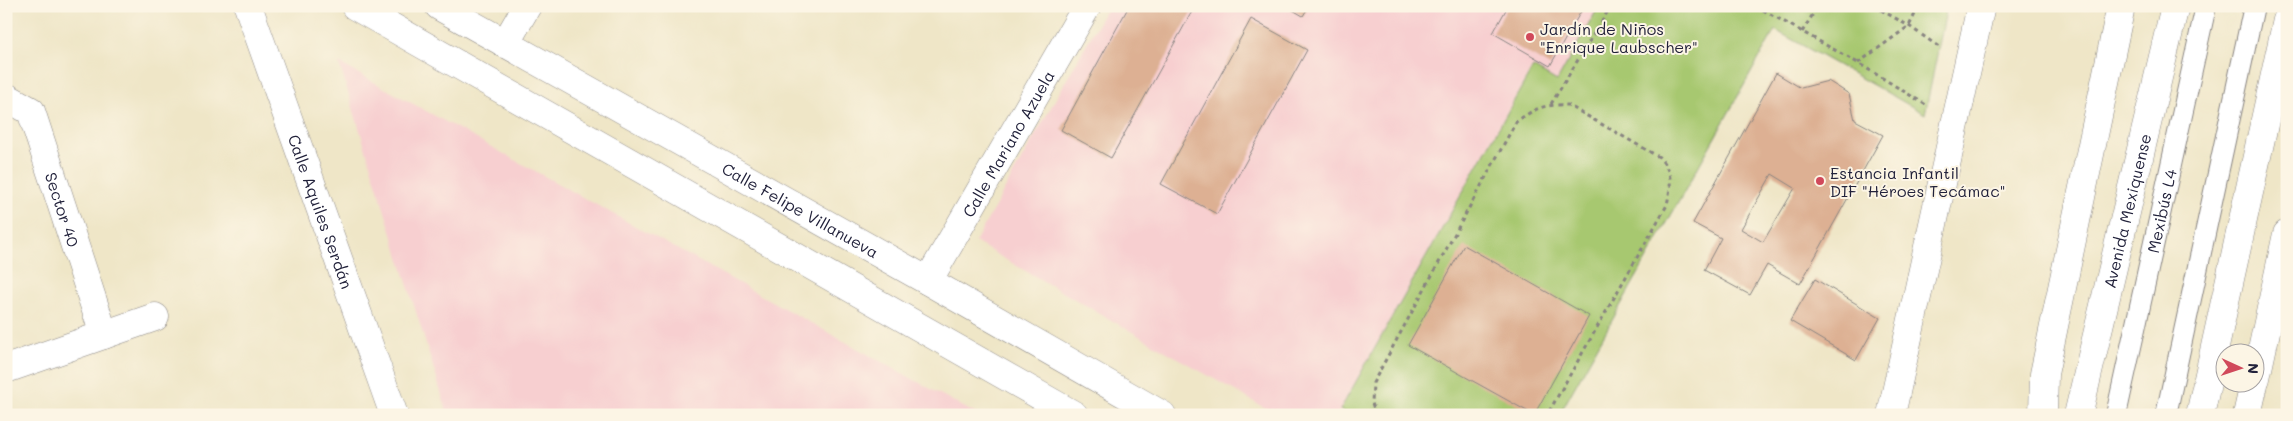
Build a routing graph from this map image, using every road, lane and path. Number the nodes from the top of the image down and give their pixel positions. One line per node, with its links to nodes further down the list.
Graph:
1 (248, 6): 34 (main road, Calle Aquiles Serdán)
2 (355, 6): 20 (main road)
3 (527, 6): 19 (main road)
4 (1087, 6): 28 (main road, Calle Mariano Azuela)
5 (1611, 6): 24 (path)
6 (1756, 6): 18 (path)
7 (1818, 6): 18 (path)
8 (1874, 6): 17 (path)
9 (1919, 6): 17 (path)
10 (1981, 6): 22 (main road)
11 (2121, 6): 40 (main road)
12 (2175, 6): 41 (main road, Avenida Mexiquense)
13 (2206, 6): 42 (lane, Mexibús L4)
14 (2254, 6): 43 (lane)
15 (448, 12): 19 (main road, Calle Felipe Villanueva); 20 (main road)
16 (2287, 20): 44 (main road)
17 (1909, 26): 21 (path); 22 (path)
18 (1802, 32): 21 (path)
19 (505, 44): 28 (main road, Calle Felipe Villanueva)
20 (434, 51): 35 (main road)
21 (1858, 63): 26 (path)
22 (1968, 67): 26 (main road)
23 (6, 97): 25 (main road, Sector 40)
24 (1551, 104): 37 (path); 38 (path)
25 (18, 115): 30 (main road, Sector 40)
26 (1956, 124): 39 (main road)
27 (2287, 234): 31 (main road)
28 (928, 281): 36 (main road, Calle Felipe Villanueva)
29 (154, 317): 30 (main road)
30 (104, 335): 32 (main road)
31 (2263, 344)
32 (6, 369)
33 (2252, 394): 45 (main road)
34 (394, 415)
35 (1074, 415)
36 (1162, 415)
37 (1376, 415)
38 (1547, 415)
39 (1891, 415)
40 (2043, 415)
41 (2078, 415)
42 (2116, 415)
43 (2166, 415)
44 (2200, 415)
45 (2247, 415)

